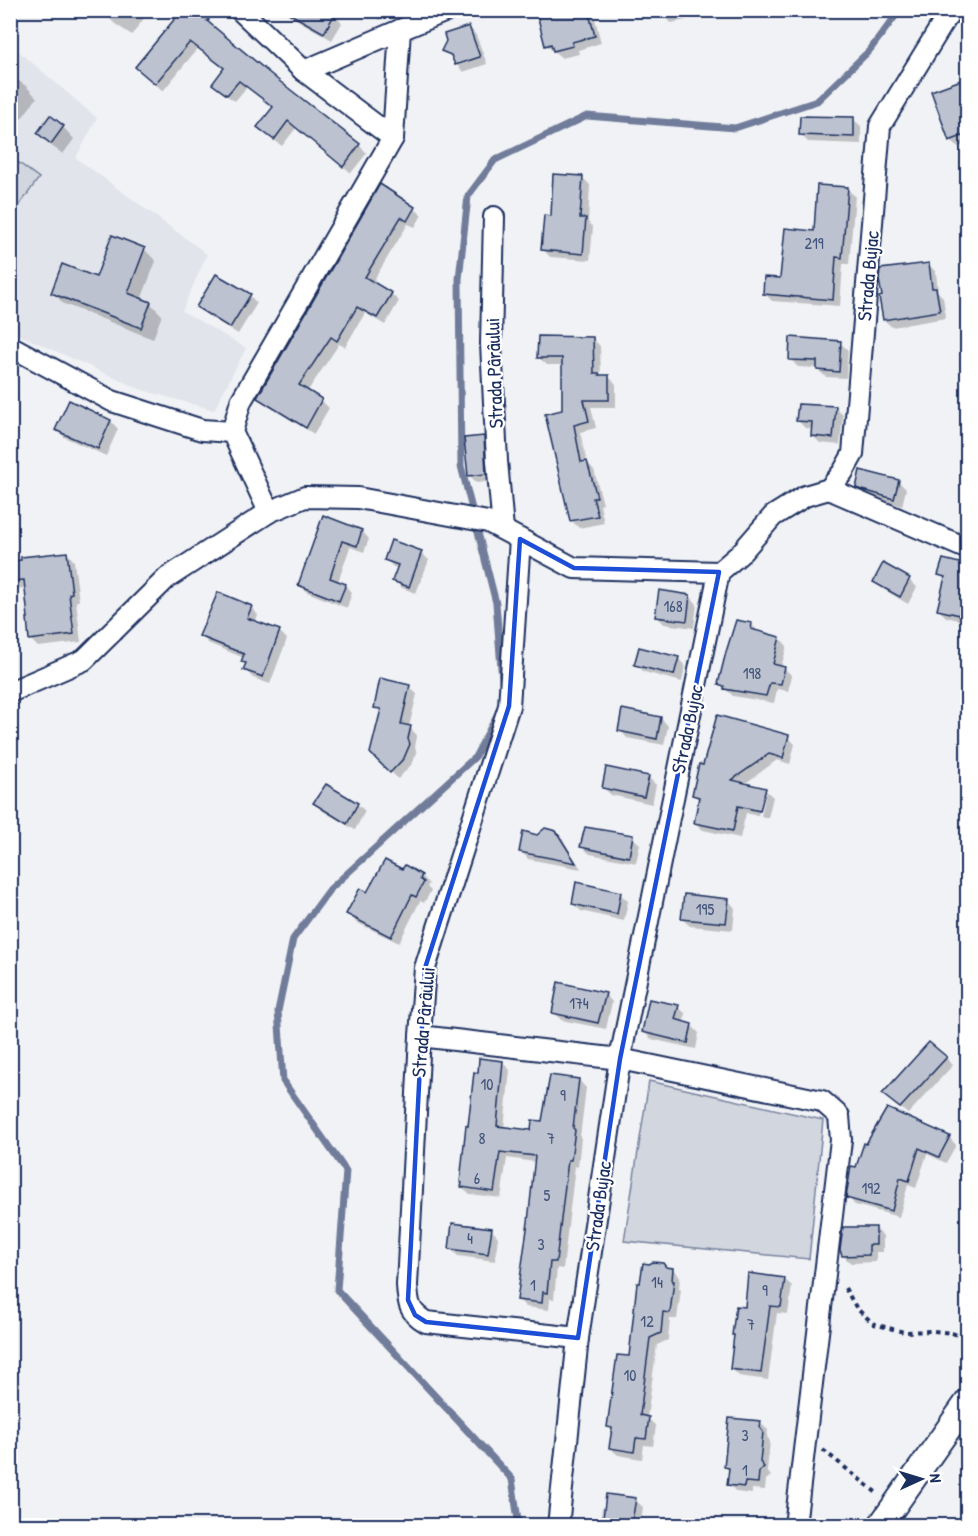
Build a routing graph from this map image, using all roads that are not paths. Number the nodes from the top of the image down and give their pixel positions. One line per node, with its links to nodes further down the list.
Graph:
1 (240, 10): 5 (street)
2 (449, 10): 4 (street)
3 (951, 10): 10 (street, Strada Bujac)
4 (400, 30): 5 (street); 6 (street)
5 (304, 71): 6 (street)
6 (393, 138): 9 (street)
7 (494, 217): 12 (street, Strada Pârâului)
8 (10, 346): 9 (street)
9 (232, 432): 11 (street)
10 (829, 489): 13 (street); 14 (street)
11 (269, 512): 12 (street); 15 (street)
12 (504, 530): 14 (street); 16 (street, Strada Pârâului)
13 (968, 549)
14 (719, 573): 17 (street, Strada Bujac)
15 (10, 692)
16 (420, 1036): 17 (street); 18 (street, Strada Pârâului)
17 (620, 1059): 18 (street, Strada Bujac); 22 (street)
18 (578, 1338): 21 (street, Strada Bujac)
19 (968, 1401): 20 (street)
20 (884, 1519)
21 (558, 1526)
22 (795, 1526)

